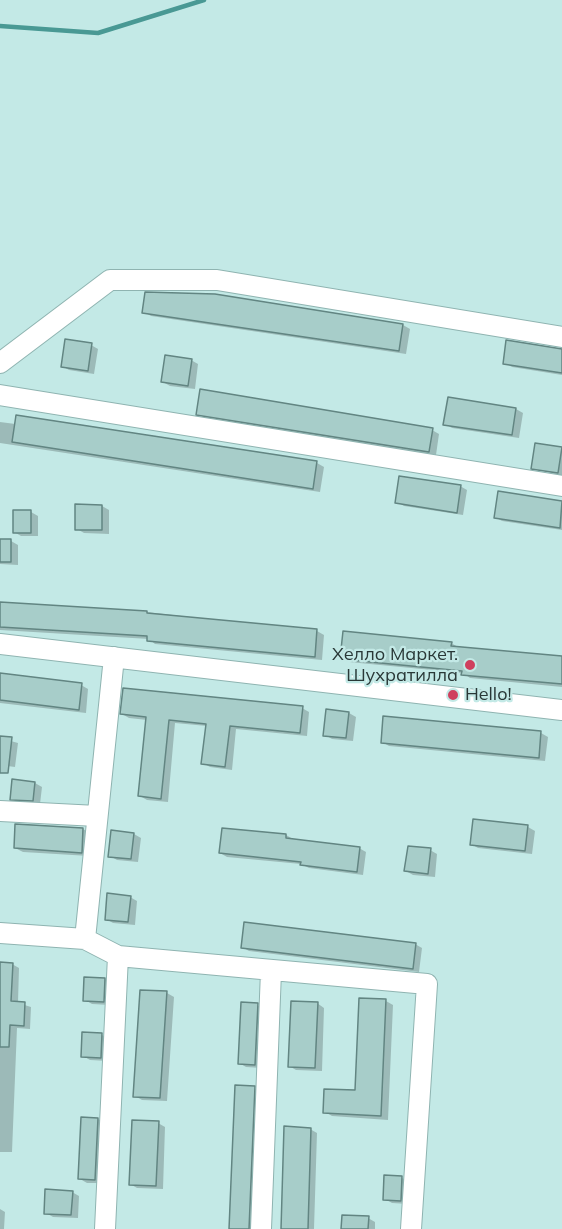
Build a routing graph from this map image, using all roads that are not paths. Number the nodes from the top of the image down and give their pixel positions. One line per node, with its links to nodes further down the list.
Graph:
1 (562, 337): 2 (street)
2 (0, 363)
3 (0, 395): 4 (street)
4 (562, 486)
5 (0, 644): 6 (street)
6 (114, 657): 7 (street); 9 (street)
7 (562, 710)
8 (0, 810): 9 (street)
9 (97, 816): 11 (street)
10 (0, 933): 11 (street)
11 (85, 939): 12 (street)
12 (118, 956): 13 (street); 14 (street)
13 (271, 970): 15 (street); 16 (street)
14 (105, 1229)
15 (261, 1229)
16 (411, 1229)

